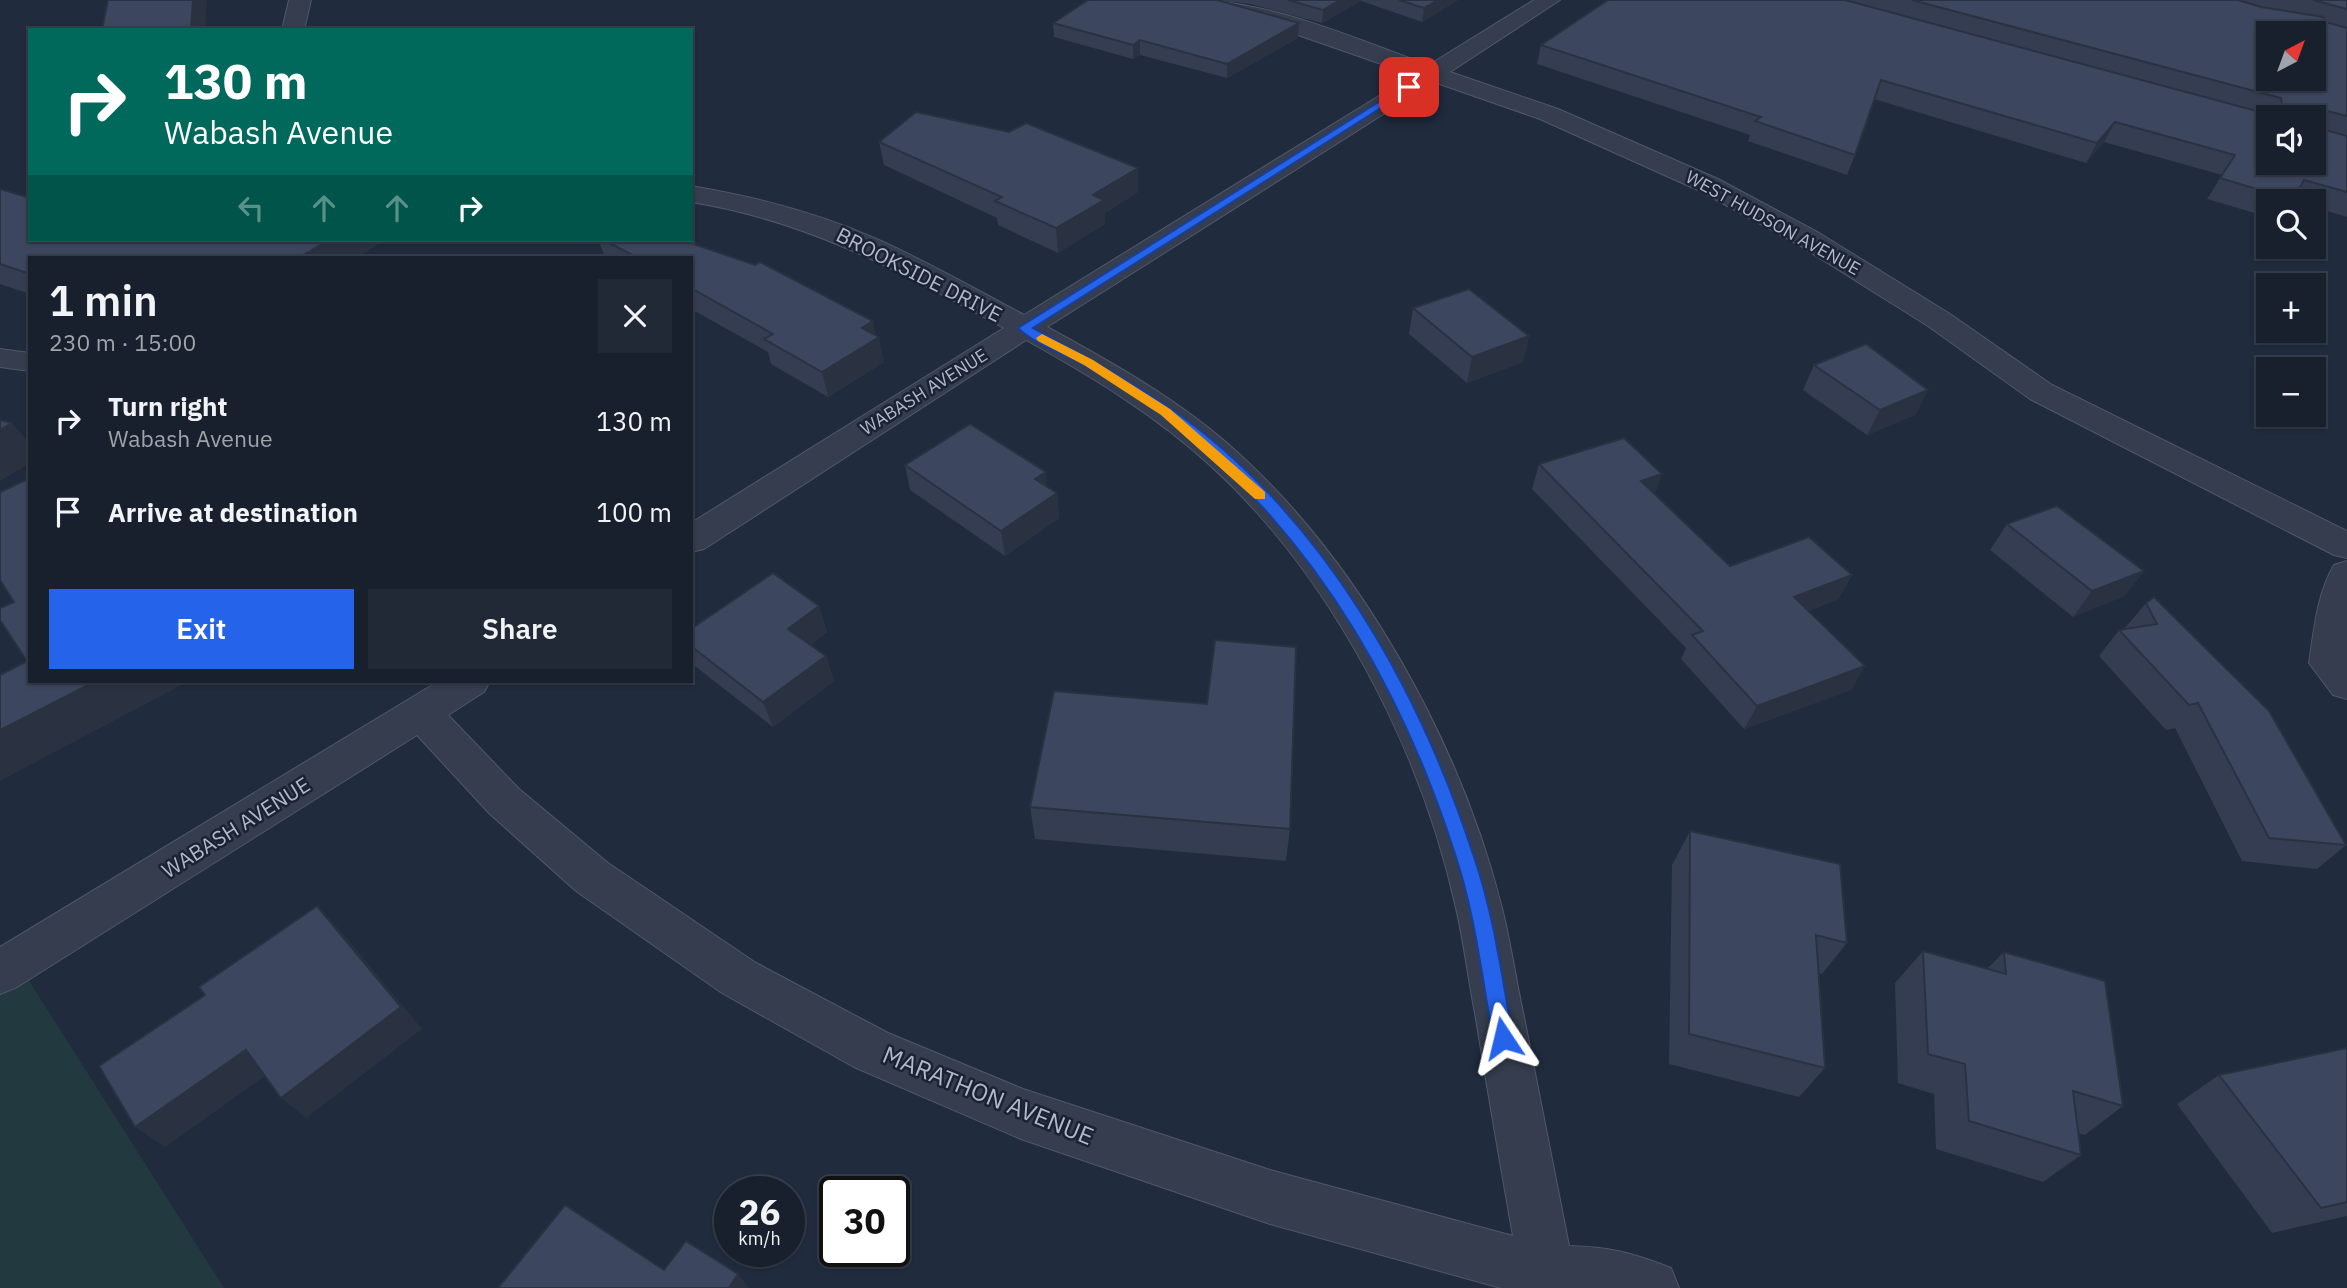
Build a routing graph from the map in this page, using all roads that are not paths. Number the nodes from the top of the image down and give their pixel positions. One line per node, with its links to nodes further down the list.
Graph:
1 (300, 0): 4 (street)
2 (1199, 0): 5 (street, WEST HUDSON AVENUE)
3 (1549, 0): 5 (street, WABASH AVENUE)
4 (293, 28)
5 (1432, 73): 7 (street, WABASH AVENUE); 11 (street, WEST HUDSON AVENUE)
6 (693, 194): 7 (street, BROOKSIDE DRIVE)
7 (1024, 328): 10 (street, WABASH AVENUE); 16 (street, BROOKSIDE DRIVE)
8 (0, 358): 9 (street)
9 (28, 362)
10 (693, 539)
11 (2347, 545)
12 (2347, 574): 13 (street)
13 (2338, 673)
14 (448, 691): 15 (street, WABASH AVENUE); 16 (street, MARATHON AVENUE)
15 (0, 972)
16 (1547, 1273): 17 (street, MARATHON AVENUE)
17 (1651, 1288)

